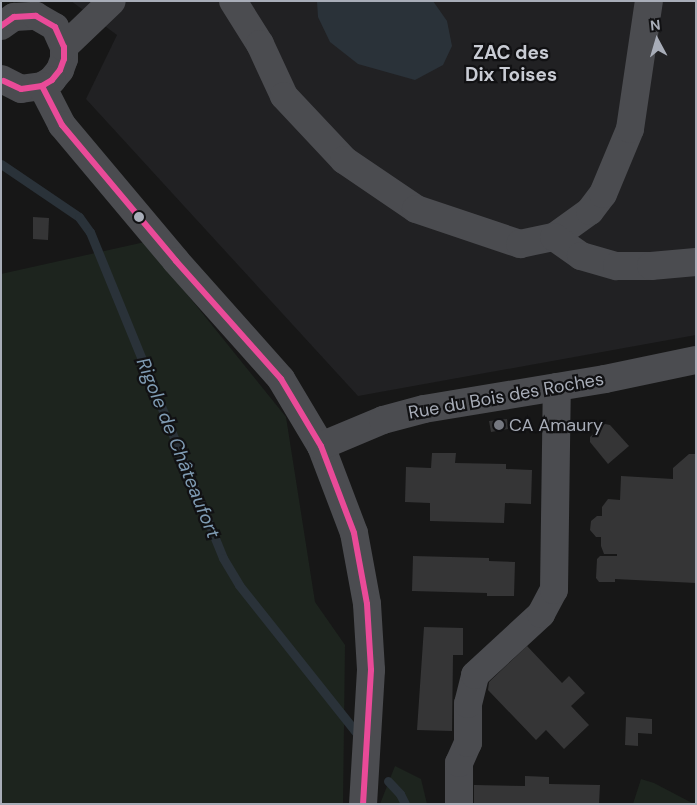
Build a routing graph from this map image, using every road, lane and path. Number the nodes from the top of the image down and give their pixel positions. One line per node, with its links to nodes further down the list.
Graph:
1 (112, 1): 5 (street)
2 (233, 1): 8 (street)
3 (649, 1): 8 (street)
4 (23, 14): 5 (street)
5 (64, 47): 7 (street)
6 (1, 79): 7 (street)
7 (42, 86): 12 (street)
8 (554, 237): 9 (street)
9 (696, 262)
10 (696, 360): 11 (street, Rue du Bois des Roches)
11 (557, 387): 12 (street, Rue du Bois des Roches); 14 (street)
12 (321, 446): 13 (street)
13 (363, 804)
14 (459, 804)

